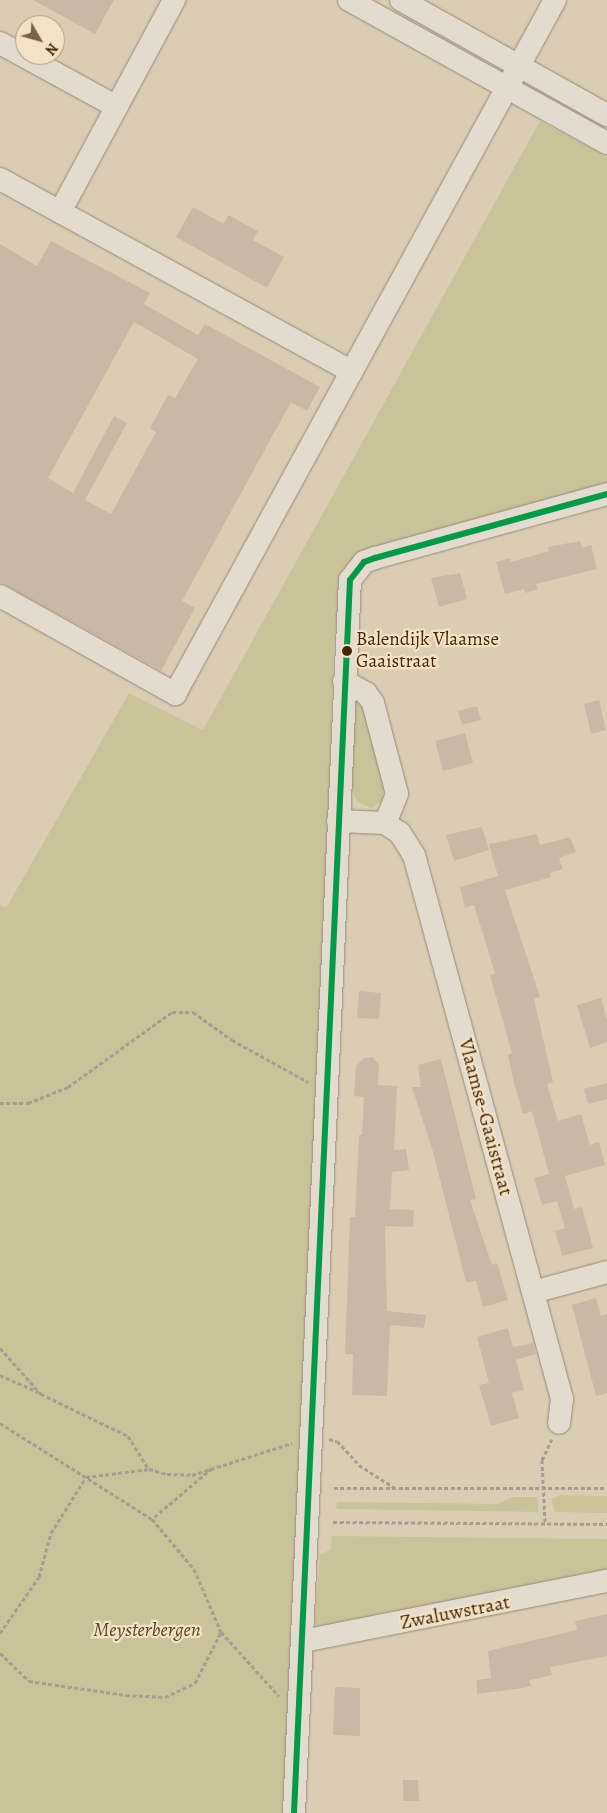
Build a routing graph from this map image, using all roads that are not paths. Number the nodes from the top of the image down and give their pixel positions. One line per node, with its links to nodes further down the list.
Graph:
1 (174, 0): 8 (street)
2 (349, 0): 7 (street)
3 (401, 0): 6 (street)
4 (555, 0): 6 (street)
5 (0, 43): 8 (street)
6 (519, 65): 7 (street); 9 (street)
7 (507, 87): 10 (street); 13 (street)
8 (117, 107): 12 (street)
9 (607, 115)
10 (607, 143)
11 (0, 179): 12 (street)
12 (60, 212): 13 (street)
13 (352, 372): 15 (street)
14 (607, 494): 16 (street)
15 (0, 596)
16 (344, 682): 17 (street); 18 (street)
17 (338, 820): 18 (street); 23 (street)
18 (385, 823): 20 (street, Vlaamse-Gaaistraat)
19 (607, 1272): 20 (street)
20 (533, 1292): 21 (street, Vlaamse-Gaaistraat)
21 (559, 1423)
22 (607, 1581): 23 (street, Zwaluwstraat)
23 (303, 1642): 24 (street)
24 (294, 1813)

